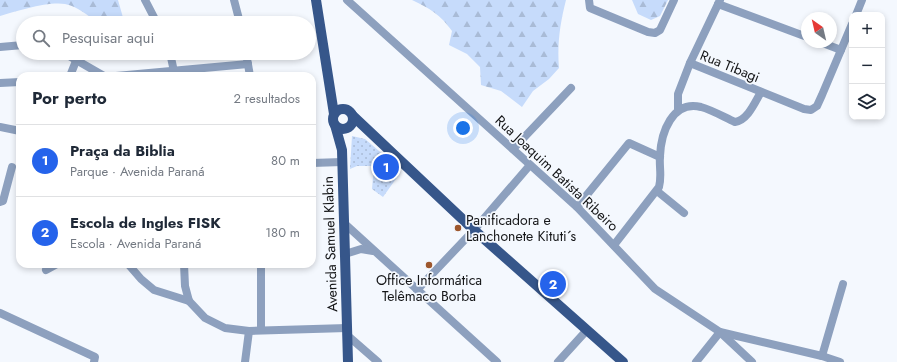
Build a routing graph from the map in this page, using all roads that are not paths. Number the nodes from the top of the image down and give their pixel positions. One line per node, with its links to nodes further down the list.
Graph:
1 (145, 0): 10 (street)
2 (234, 0): 11 (street)
3 (316, 0): 30 (main road)
4 (347, 0): 41 (street, Rua Joaquim Batista Ribeiro)
5 (589, 0): 6 (street)
6 (674, 0)
7 (862, 0): 9 (street)
8 (719, 2): 13 (street); 22 (street)
9 (857, 12)
10 (153, 16)
11 (238, 16)
12 (849, 31): 17 (street)
13 (801, 35)
14 (16, 45): 15 (street)
15 (0, 47)
16 (836, 48): 17 (street)
17 (841, 50): 32 (street, Rua Tibagi)
18 (172, 60): 25 (street)
19 (247, 60): 21 (street)
20 (76, 61): 23 (street); 24 (street)
21 (248, 64): 26 (street); 27 (street)
22 (690, 64): 32 (street, Rua Tibagi); 33 (street)
23 (72, 72)
24 (97, 72)
25 (175, 72)
26 (183, 72)
27 (249, 72)
28 (16, 82): 29 (street)
29 (0, 83)
30 (329, 84): 34 (main road); 35 (main road)
31 (571, 88): 41 (street)
32 (761, 92): 33 (street, Rua Tibagi)
33 (680, 109): 43 (street)
34 (350, 113): 35 (main road); 38 (main road); 40 (main road)
35 (334, 114): 36 (main road)
36 (334, 125): 38 (main road); 42 (main road, Avenida Samuel Klabin)
37 (0, 127): 39 (street)
38 (349, 128): 40 (main road); 42 (main road)
39 (16, 130)
40 (372, 135): 53 (main road)
41 (513, 149): 46 (street, Rua Joaquim Batista Ribeiro)
42 (342, 150): 44 (main road, Avenida Samuel Klabin)
43 (660, 157): 48 (street); 50 (street)
44 (342, 162): 45 (street); 52 (main road, Avenida Samuel Klabin)
45 (316, 163)
46 (530, 165): 50 (street, Rua Joaquim Batista Ribeiro); 53 (street)
47 (12, 167): 49 (street)
48 (657, 191): 51 (street); 54 (street)
49 (0, 202)
50 (577, 207): 54 (street, Rua Joaquim Batista Ribeiro)
51 (684, 213)
52 (345, 224): 55 (street); 56 (main road, Avenida Samuel Klabin)
53 (474, 230): 63 (street); 67 (main road)
54 (614, 245): 70 (street, Rua Joaquim Batista Ribeiro)
55 (373, 251): 56 (street); 63 (street)
56 (346, 254): 69 (main road, Avenida Samuel Klabin)
57 (50, 268): 61 (street)
58 (131, 268): 64 (street)
59 (184, 268): 64 (street)
60 (261, 268): 66 (street)
61 (46, 270)
62 (843, 284): 71 (street)
63 (416, 290): 76 (street)
64 (187, 297): 68 (street)
65 (0, 313): 72 (street)
66 (261, 330): 68 (street); 69 (street)
67 (587, 330): 77 (street); 78 (main road)
68 (248, 331): 73 (street)
69 (347, 331): 74 (main road, Avenida Samuel Klabin); 75 (street)
70 (720, 332): 71 (street); 79 (street); 80 (street, Rua Joaquim Batista Ribeiro)
71 (822, 356): 81 (street)
72 (94, 362)
73 (245, 362)
74 (348, 362)
75 (378, 362)
76 (497, 362)
77 (558, 362)
78 (623, 362)
79 (696, 362)
80 (752, 362)
81 (840, 362)

